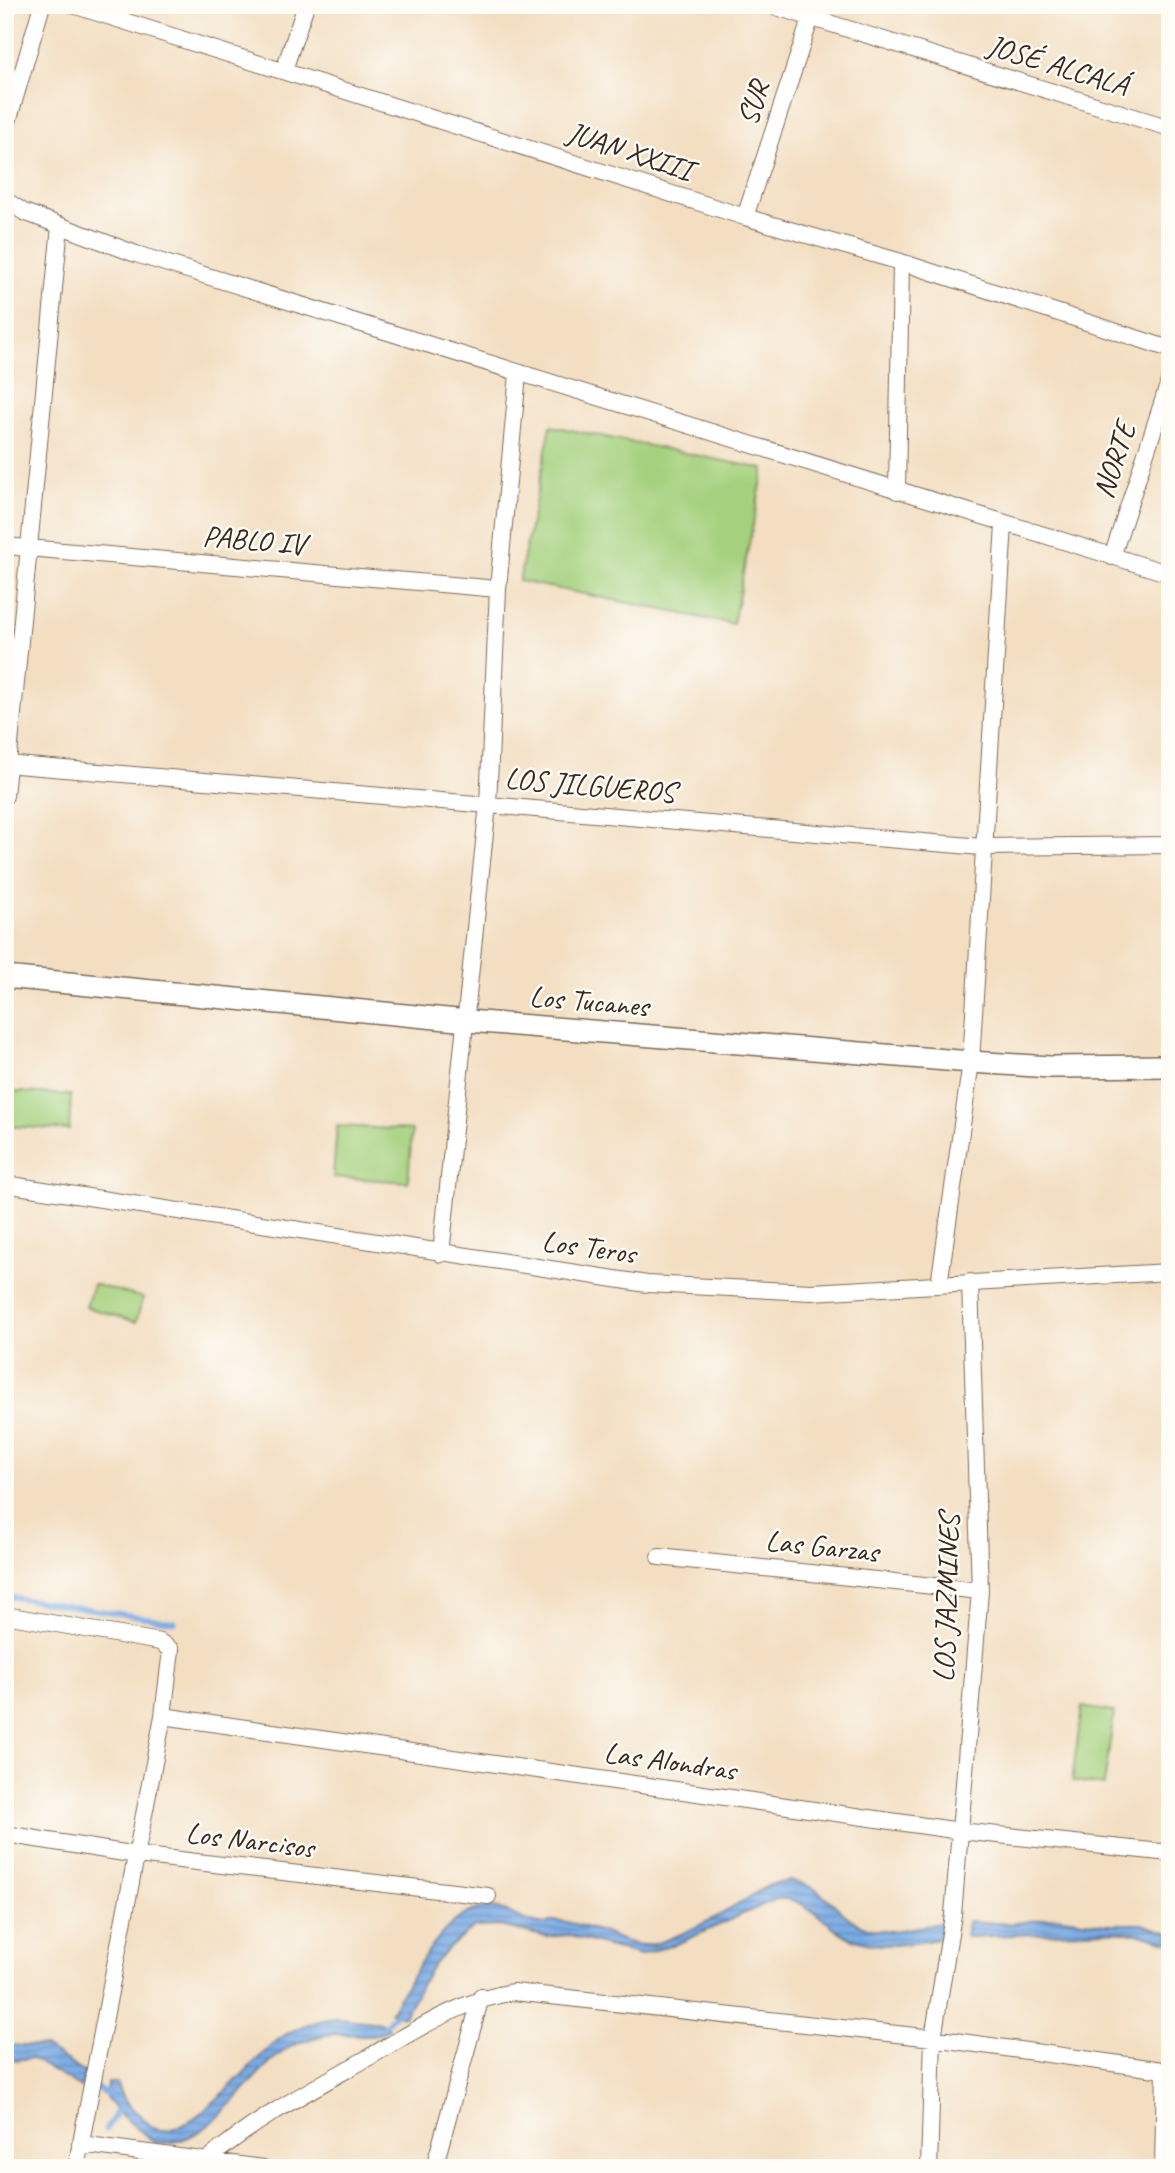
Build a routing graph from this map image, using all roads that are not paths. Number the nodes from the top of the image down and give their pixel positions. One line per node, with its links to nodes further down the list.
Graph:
1 (42, 5): 8 (street)
2 (73, 5): 6 (street, JUAN XXIII)
3 (306, 5): 6 (street)
4 (770, 5): 5 (street, JOSÉ ALCALÁ)
5 (813, 12): 7 (street, JOSÉ ALCALÁ); 10 (street, SUR)
6 (284, 70): 10 (street, JUAN XXIII)
7 (1170, 128)
8 (5, 132)
9 (5, 200): 11 (street)
10 (745, 218): 12 (street, JUAN XXIII)
11 (60, 226): 14 (street); 19 (street)
12 (901, 262): 13 (street, JUAN XXIII); 16 (street)
13 (1170, 349)
14 (518, 374): 16 (street); 22 (street)
15 (1170, 379): 20 (street, NORTE)
16 (897, 491): 17 (street)
17 (1003, 524): 20 (street); 27 (street)
18 (5, 546): 19 (street, PABLO IV)
19 (27, 548): 22 (street, PABLO IV); 23 (street)
20 (1112, 557): 21 (street)
21 (1170, 574)
22 (498, 589): 25 (street)
23 (6, 764): 24 (street); 25 (street, LOS JILGUEROS)
24 (5, 796)
25 (488, 804): 27 (street, LOS JILGUEROS); 29 (street)
26 (1170, 845): 27 (street, LOS JILGUEROS)
27 (982, 847): 30 (street)
28 (5, 977): 29 (street, Los Tucanes)
29 (468, 1021): 30 (street, Los Tucanes); 33 (street)
30 (971, 1062): 31 (street, Los Tucanes); 36 (street)
31 (1170, 1066)
32 (5, 1184): 33 (street, Los Teros)
33 (441, 1254): 36 (street, Los Teros)
34 (1170, 1272): 35 (street, Los Teros)
35 (970, 1282): 36 (street, Los Teros); 38 (street, LOS JAZMINES)
36 (939, 1285)
37 (659, 1557): 38 (street, Las Garzas)
38 (980, 1591): 41 (street, LOS JAZMINES)
39 (5, 1615): 40 (street)
40 (163, 1716): 41 (street, Las Alondras); 44 (street)
41 (960, 1831): 43 (street, Las Alondras); 47 (street, LOS JAZMINES)
42 (5, 1835): 44 (street, Los Narcisos)
43 (1170, 1853)
44 (137, 1855): 45 (street, Los Narcisos); 49 (street)
45 (488, 1896)
46 (481, 1997): 47 (street); 50 (street); 53 (street)
47 (933, 2038): 48 (street); 54 (street, LOS JAZMINES)
48 (1167, 2071): 55 (street)
49 (80, 2144): 50 (street); 51 (street)
50 (206, 2161): 52 (street)
51 (76, 2168)
52 (262, 2168)
53 (434, 2168)
54 (929, 2168)
55 (1163, 2168)

